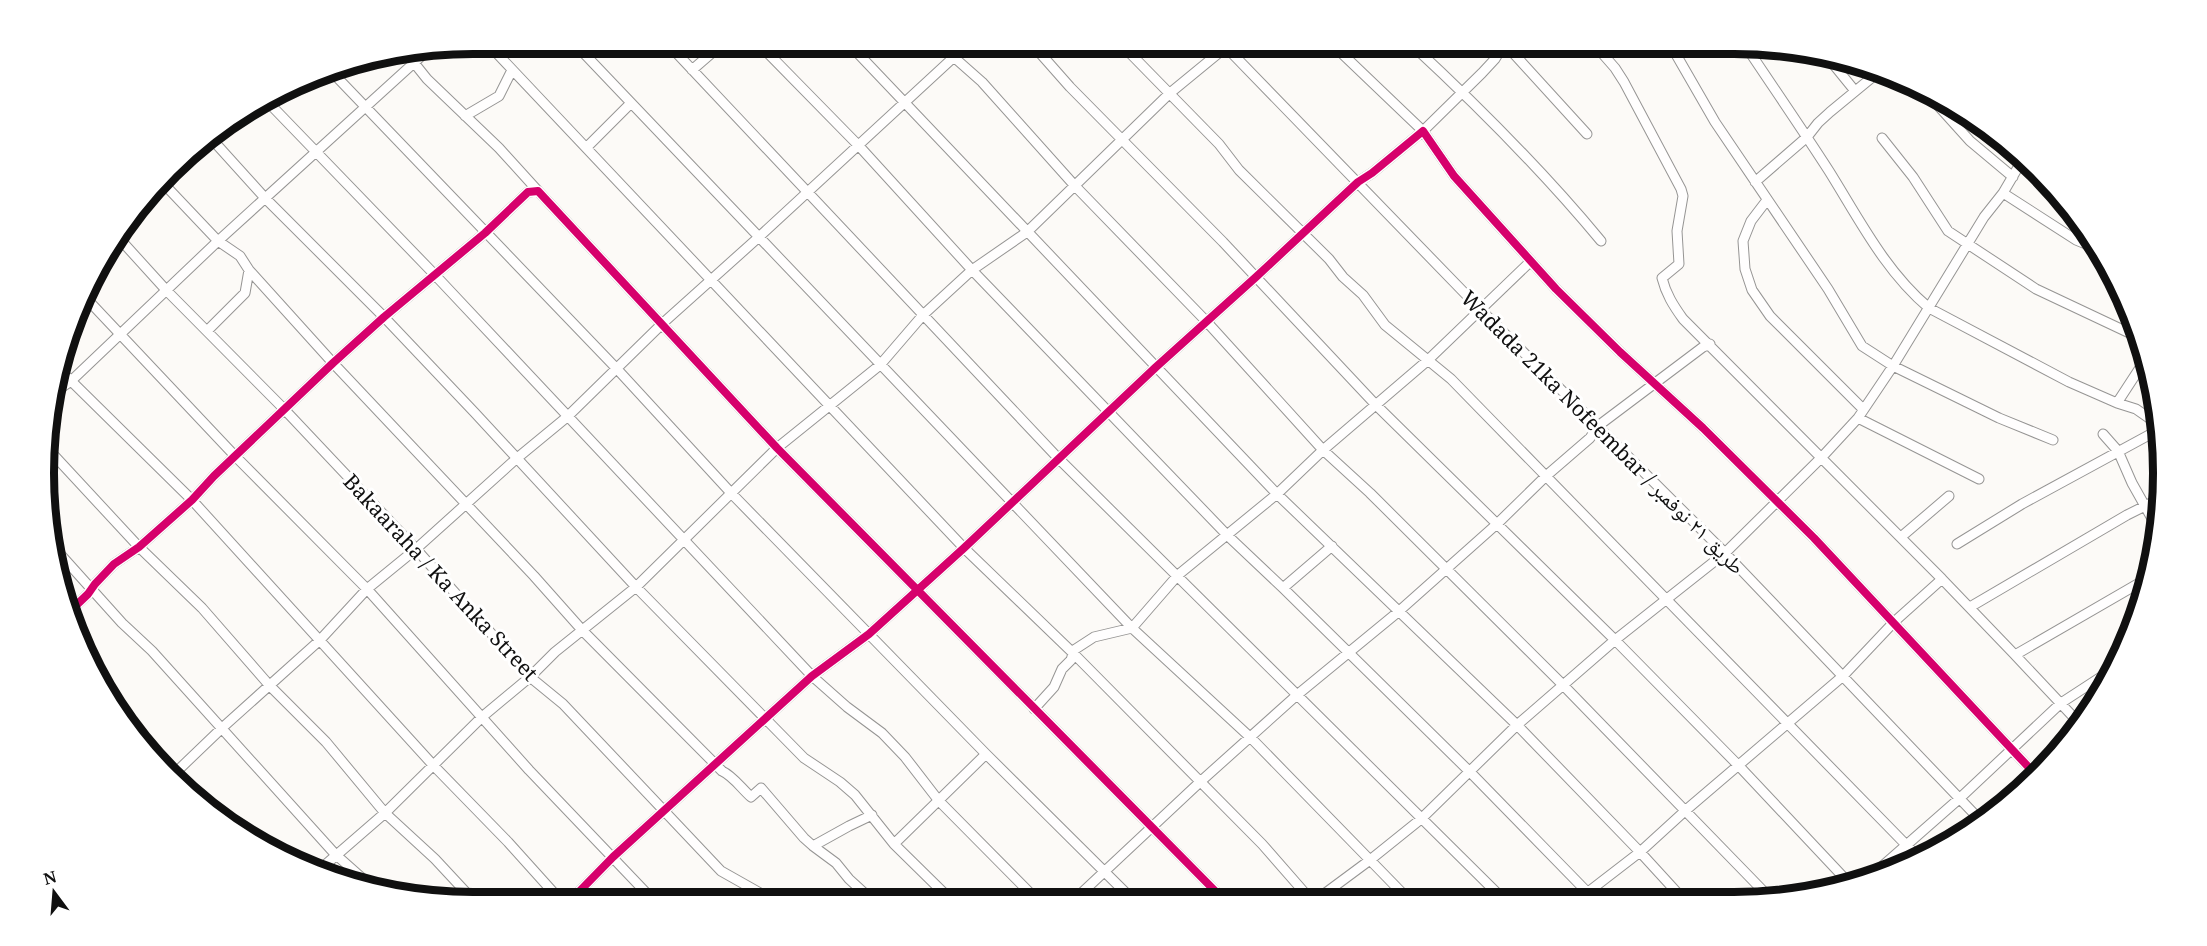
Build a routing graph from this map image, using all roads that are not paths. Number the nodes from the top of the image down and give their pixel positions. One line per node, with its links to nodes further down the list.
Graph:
1 (497, 54): 25 (street)
2 (584, 54): 32 (street)
3 (678, 54): 26 (street)
4 (711, 54): 26 (street)
5 (769, 54): 44 (street)
6 (858, 54): 33 (street)
7 (948, 54): 21 (street)
8 (957, 54): 21 (street)
9 (1041, 54): 42 (street)
10 (1131, 54): 31 (street)
11 (1214, 54): 31 (street)
12 (1233, 54): 49 (street, Wadada 21ka Nofeembar / طريق ٢١ نوفمبر)
13 (1342, 54): 38 (street)
14 (1422, 54): 30 (street)
15 (1497, 54): 30 (street)
16 (1513, 54): 39 (street)
17 (1603, 54): 84 (street)
18 (1676, 54): 50 (street)
19 (1751, 55): 40 (street)
20 (420, 58): 23 (street)
21 (952, 58): 33 (street); 51 (street)
22 (412, 59): 23 (street)
23 (415, 62): 35 (street); 37 (street)
24 (1835, 66): 29 (street)
25 (512, 70): 37 (street); 45 (street)
26 (693, 70): 54 (street)
27 (337, 77): 35 (street)
28 (1872, 77): 29 (street)
29 (1855, 91): 40 (street)
30 (1463, 92): 38 (street); 63 (street)
31 (1170, 93): 42 (street); 59 (street)
32 (631, 103): 45 (street); 61 (street)
33 (904, 103): 44 (street); 58 (street)
34 (271, 106): 46 (street)
35 (366, 106): 46 (street); 60 (street)
36 (1940, 108): 48 (street)
37 (465, 116): 53 (street)
38 (1423, 131): 49 (street); 67 (street)
39 (1587, 134)
40 (1807, 138): 50 (street); 75 (street)
41 (1882, 138): 66 (street)
42 (1122, 139): 51 (street); 71 (street)
43 (215, 143): 56 (street)
44 (859, 146): 54 (street); 69 (street)
45 (587, 147): 72 (street)
46 (315, 152): 56 (street); 70 (street)
47 (2019, 166): 48 (street)
48 (2013, 177): 55 (street)
49 (1358, 182): 59 (street); 76 (street, Wadada 21ka Nofeembar / طريق ٢١ نوفمبر)
50 (1755, 182): 57 (street)
51 (1075, 186): 58 (street); 79 (street)
52 (167, 188): 62 (street)
53 (538, 191): 60 (street); 80 (street)
54 (808, 192): 61 (street); 77 (street)
55 (2003, 193): 65 (street); 66 (street)
56 (265, 198): 62 (street); 78 (street)
57 (1767, 200): 88 (street); 101 (street)
58 (1027, 232): 69 (street); 89 (street)
59 (1303, 232): 71 (street); 85 (street)
60 (485, 233): 70 (street); 91 (street)
61 (760, 236): 72 (street); 87 (street)
62 (218, 241): 68 (street); 73 (street)
63 (1601, 241)
64 (123, 243): 73 (street, Bakaaraha / Ka Anka Street)
65 (2084, 243)
66 (1967, 245): 75 (street); 82 (street)
67 (1531, 261): 76 (street); 94 (street)
68 (249, 270): 81 (street); 86 (street)
69 (972, 270): 77 (street); 100 (street)
70 (435, 275): 78 (street); 102 (street)
71 (1256, 278): 79 (street); 98 (street)
72 (712, 279): 80 (street); 97 (street)
73 (167, 291): 81 (street, Bakaaraha / Ka Anka Street); 83 (street)
74 (90, 303): 83 (street)
75 (1929, 308): 88 (street); 96 (street)
76 (1481, 310): 85 (street); 104 (street, Wadada 21ka Nofeembar / طريق ٢١ نوفمبر)
77 (923, 315): 87 (street); 113 (street)
78 (384, 317): 86 (street); 115 (street)
79 (1206, 321): 89 (street); 109 (street)
80 (663, 323): 91 (street); 108 (street)
81 (207, 332): 99 (street, Bakaaraha / Ka Anka Street)
82 (2129, 333)
83 (119, 334): 93 (street); 112 (street)
84 (1710, 344): 94 (street); 114 (street)
85 (1427, 361): 98 (street); 116 (street)
86 (333, 363): 99 (street); 126 (street)
87 (880, 364): 97 (street); 122 (street)
88 (1893, 366): 101 (street); 107 (street)
89 (1155, 367): 100 (street); 119 (street)
90 (2140, 368): 96 (street)
91 (617, 369): 102 (street); 118 (street)
92 (66, 376): 93 (street)
93 (71, 381): 95 (street); 121 (street)
94 (1656, 384): 104 (street); 124 (street)
95 (63, 386)
96 (2117, 403): 103 (street)
97 (830, 404): 108 (street); 135 (street)
98 (1375, 404): 109 (street); 128 (street)
99 (284, 409): 112 (street); 136 (street, Bakaaraha / Ka Anka Street)
100 (1108, 412): 113 (street); 129 (street)
101 (1861, 414): 114 (street); 117 (street)
102 (567, 417): 115 (street); 131 (street)
103 (2149, 419)
104 (1598, 426): 116 (street); 137 (street, Wadada 21ka Nofeembar / طريق ٢١ نوفمبر)
105 (2151, 432): 110 (street)
106 (2103, 434): 110 (street)
107 (2053, 440)
108 (777, 447): 118 (street); 147 (street)
109 (1323, 450): 119 (street); 139 (street)
110 (2118, 451): 125 (street); 132 (street)
111 (55, 456): 134 (street)
112 (235, 456): 121 (street); 146 (street)
113 (1058, 458): 122 (street); 140 (street)
114 (1822, 458): 124 (street); 130 (street)
115 (516, 459): 126 (street); 143 (street)
116 (1546, 476): 128 (street); 148 (street)
117 (1979, 479)
118 (732, 494): 131 (street); 155 (street)
119 (1277, 494): 129 (street); 133 (street)
120 (1949, 496): 130 (street)
121 (192, 500): 134 (street); 156 (street)
122 (1013, 501): 135 (street); 153 (street)
123 (2152, 502): 125 (street)
124 (1777, 503): 137 (street); 152 (street)
125 (2145, 505): 127 (street); 150 (street)
126 (466, 506): 136 (street); 154 (street)
127 (2150, 515)
128 (1498, 523): 139 (street); 157 (street)
129 (1228, 536): 140 (street); 144 (street)
130 (1901, 537): 141 (street)
131 (684, 538): 143 (street); 161 (street)
132 (1958, 544)
133 (1332, 546): 144 (street); 151 (street)
134 (139, 547): 145 (street); 166 (street)
135 (964, 548): 147 (street); 158 (street)
136 (416, 549): 146 (street); 163 (street, Bakaaraha / Ka Anka Street)
137 (1725, 553): 148 (street); 162 (street, Wadada 21ka Nofeembar / طريق ٢١ نوفمبر)
138 (62, 556): 145 (street)
139 (1447, 569): 151 (street); 165 (street)
140 (1178, 575): 153 (street); 167 (street)
141 (1942, 579): 150 (street); 152 (street)
142 (2138, 584): 160 (street)
143 (636, 587): 154 (street); 172 (street)
144 (1283, 588): 159 (street)
145 (92, 589): 149 (street); 175 (street)
146 (366, 589): 156 (street); 170 (street)
147 (916, 589): 155 (street); 169 (street)
148 (1668, 600): 157 (street); 173 (street)
149 (75, 606)
150 (1970, 607): 160 (street)
151 (1398, 612): 159 (street); 174 (street)
152 (1894, 622): 162 (street); 177 (street)
153 (1132, 628): 158 (street); 176 (street)
154 (582, 630): 163 (street); 179 (street)
155 (869, 634): 161 (street); 178 (street)
156 (320, 640): 166 (street); 180 (street)
157 (1616, 640): 165 (street); 181 (street)
158 (1073, 653): 169 (street); 185 (street)
159 (1349, 654): 167 (street); 184 (street)
160 (2015, 655): 168 (street)
161 (813, 676): 172 (street); 187 (street)
162 (1843, 676): 173 (street); 186 (street, Wadada 21ka Nofeembar / طريق ٢١ نوفمبر)
163 (530, 677): 170 (street); 189 (street, Bakaaraha / Ka Anka Street)
164 (2098, 679): 168 (street)
165 (1563, 685): 174 (street); 188 (street)
166 (270, 686): 175 (street); 190 (street)
167 (1297, 695): 176 (street); 193 (street)
168 (2061, 703): 171 (street); 177 (street)
169 (1034, 709): 194 (street)
170 (482, 717): 180 (street); 201 (street)
171 (2074, 717)
172 (766, 718): 179 (street); 191 (street)
173 (1788, 722): 181 (street); 196 (street)
174 (1517, 725): 184 (street); 198 (street)
175 (222, 728): 183 (street); 200 (street)
176 (1251, 738): 185 (street); 202 (street)
177 (2011, 749): 182 (street); 186 (street)
178 (986, 754): 187 (street); 205 (street)
179 (716, 763): 189 (street); 197 (street)
180 (433, 765): 190 (street); 210 (street)
181 (1738, 765): 188 (street); 207 (street)
182 (2030, 769)
183 (178, 770)
184 (1470, 772): 193 (street); 224 (street)
185 (1200, 782): 194 (street); 220 (street)
186 (1960, 798): 192 (street, Wadada 21ka Nofeembar / طريق ٢١ نوفمبر); 196 (street)
187 (939, 801): 195 (street); 216 (street)
188 (1686, 810): 198 (street); 208 (street)
189 (664, 812): 201 (street); 213 (street, Bakaaraha / Ka Anka Street)
190 (385, 813): 200 (street); 209 (street)
191 (872, 815): 195 (street); 197 (street)
192 (1975, 815)
193 (1421, 819): 202 (street); 223 (street)
194 (1151, 827): 205 (street); 219 (street)
195 (894, 843): 215 (street)
196 (1906, 844): 199 (street); 203 (street)
197 (813, 846): 214 (street)
198 (1641, 852): 225 (street); 226 (street)
199 (1913, 852)
200 (335, 854): 204 (street); 206 (street)
201 (613, 857): 211 (street); 212 (street)
202 (1370, 860): 221 (street); 222 (street)
203 (1885, 863)
204 (324, 865)
205 (1104, 871): 217 (street); 218 (street)
206 (361, 877)
207 (1844, 877)
208 (1763, 891)
209 (465, 892)
210 (553, 892)
211 (579, 892)
212 (646, 892)
213 (758, 892)
214 (863, 892)
215 (943, 892)
216 (1029, 892)
217 (1082, 892)
218 (1125, 892)
219 (1216, 892)
220 (1307, 892)
221 (1325, 892)
222 (1401, 892)
223 (1495, 892)
224 (1586, 892)
225 (1595, 892)
226 (1677, 892)

